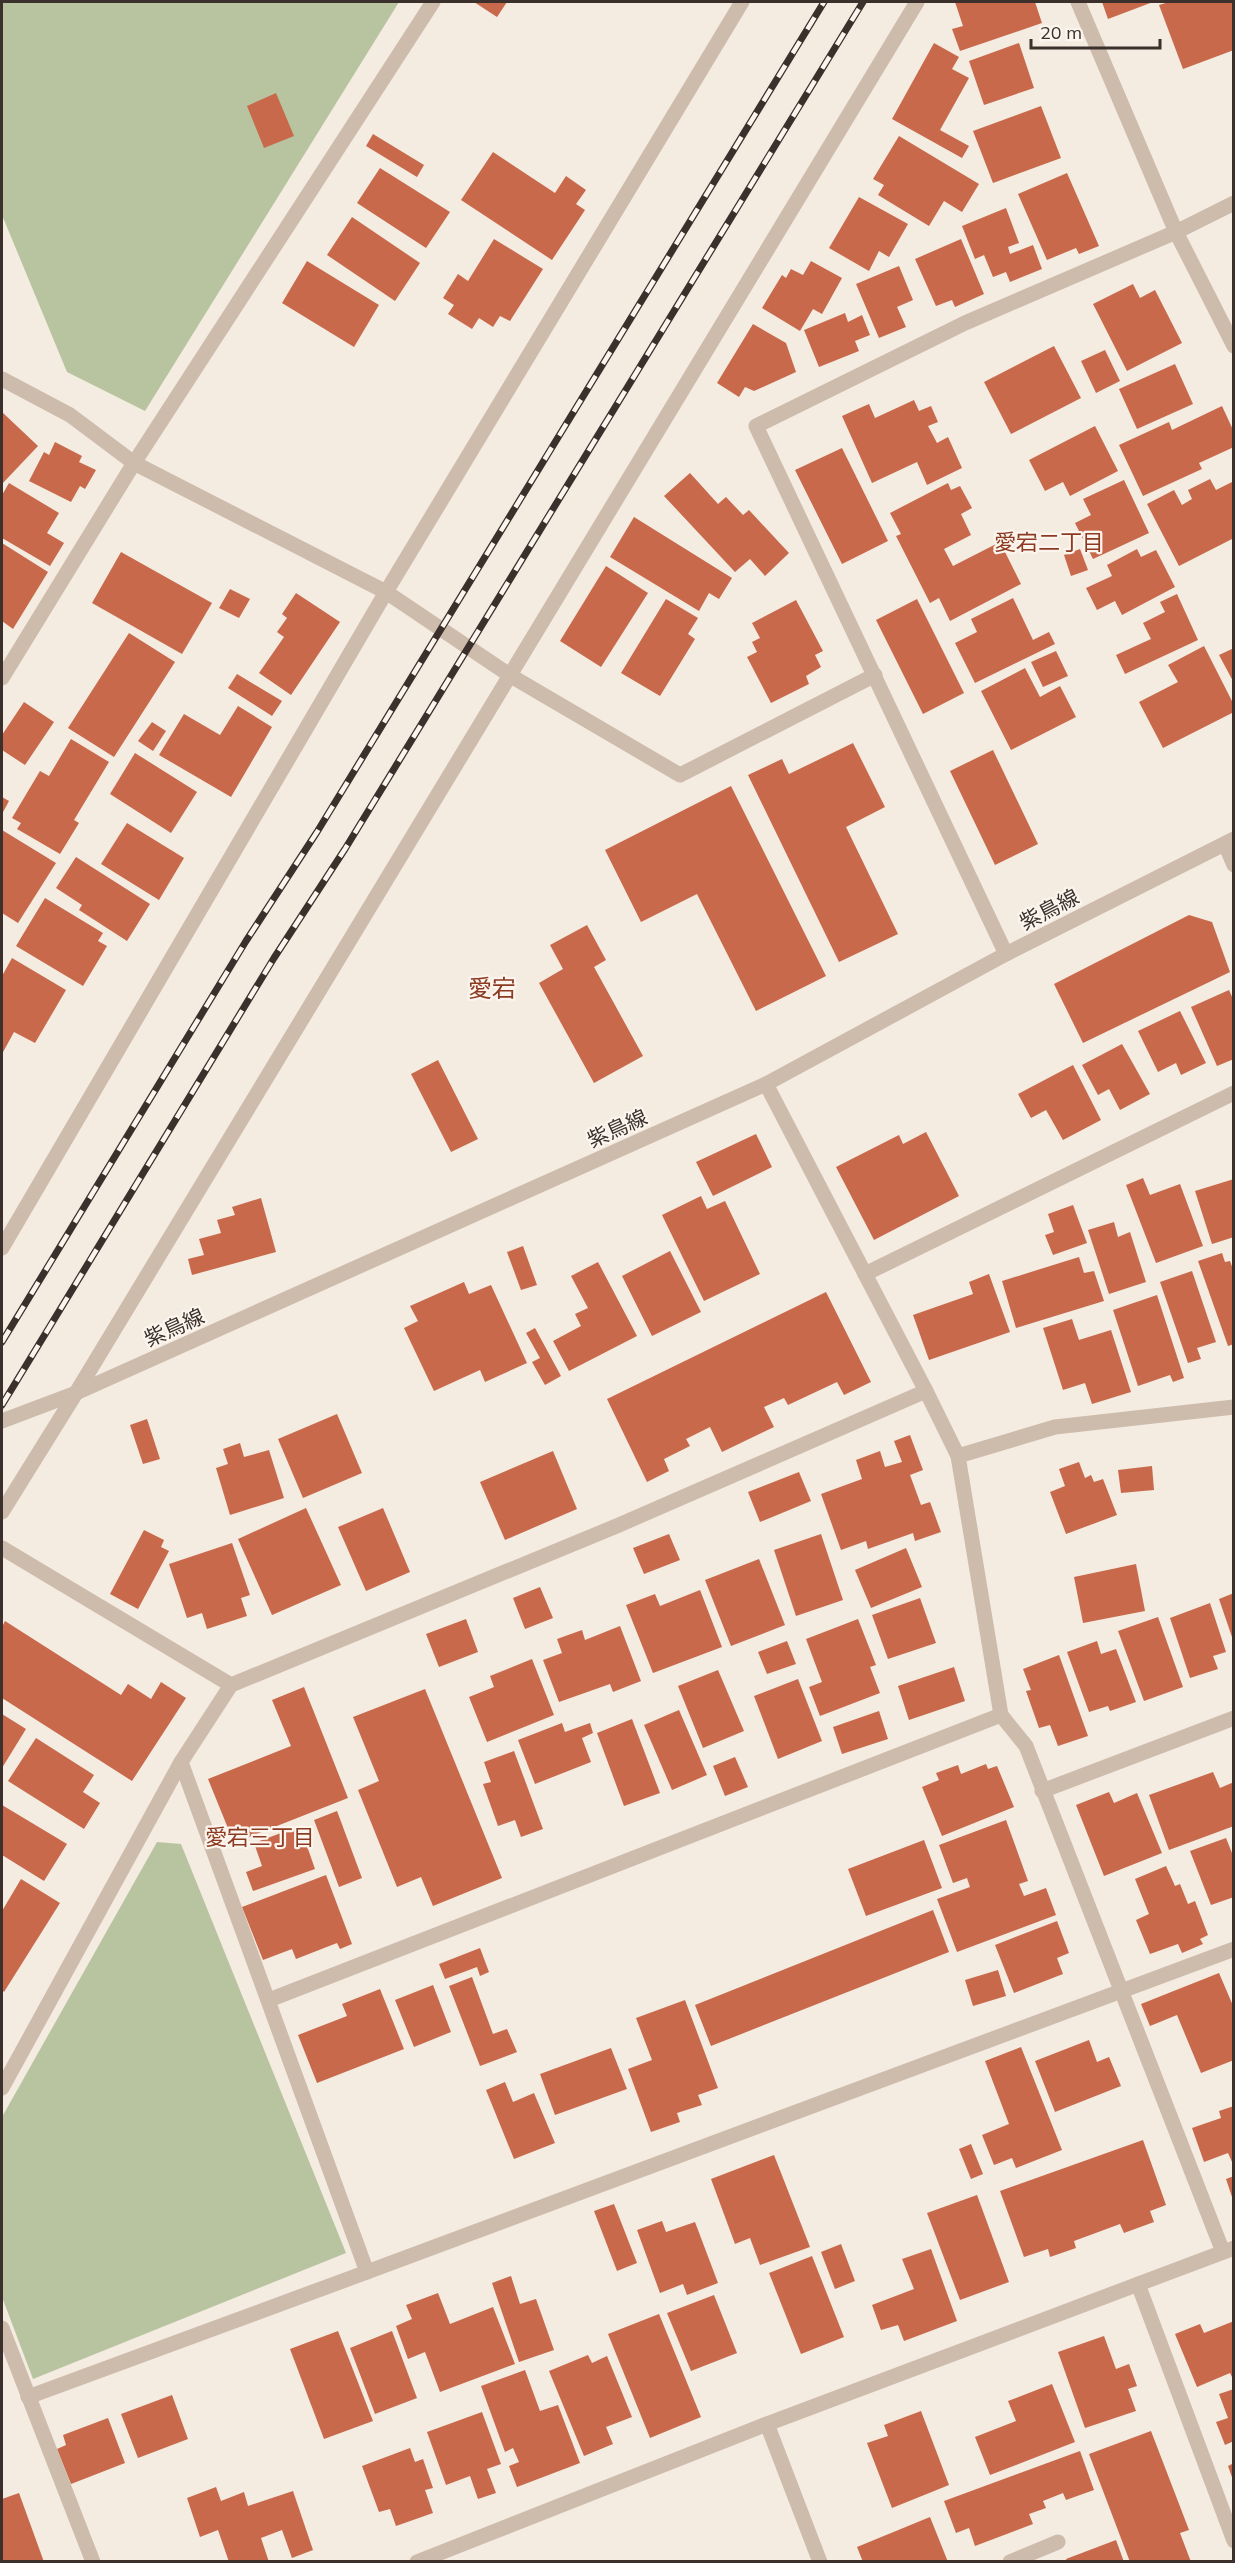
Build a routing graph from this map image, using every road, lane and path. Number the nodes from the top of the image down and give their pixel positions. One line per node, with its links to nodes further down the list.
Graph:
1 (433, 2): 9 (street)
2 (742, 2): 10 (street)
3 (917, 2): 12 (street)
4 (1078, 2): 6 (street)
5 (1233, 203): 6 (street)
6 (1176, 232): 7 (street); 11 (street)
7 (1233, 346)
8 (2, 379): 9 (street)
9 (134, 463): 10 (street); 13 (street)
10 (386, 591): 12 (street); 19 (street)
11 (875, 675): 12 (street); 16 (street)
12 (511, 676): 22 (street)
13 (2, 678)
14 (1229, 842): 15 (street); 16 (street, 紫鳥線)
15 (1233, 864)
16 (1006, 954): 17 (street, 紫鳥線)
17 (766, 1084): 20 (street); 22 (street, 紫鳥線)
18 (1233, 1094): 20 (street)
19 (2, 1248)
20 (865, 1274): 21 (street)
21 (926, 1391): 25 (street); 28 (street)
22 (76, 1393): 24 (street, 紫鳥線); 26 (street)
23 (1233, 1407): 25 (street)
24 (2, 1421)
25 (958, 1456): 29 (street)
26 (2, 1512)
27 (2, 1548): 28 (street)
28 (231, 1685): 31 (street)
29 (1002, 1715): 32 (street); 35 (street)
30 (1233, 1718): 32 (street)
31 (182, 1762): 35 (street); 36 (street)
32 (1042, 1791): 34 (street)
33 (1233, 1949): 34 (street)
34 (1121, 1990): 37 (street); 38 (street)
35 (269, 2000): 38 (street)
36 (2, 2088)
37 (1228, 2250): 39 (street)
38 (367, 2272): 41 (street)
39 (1138, 2284): 42 (street); 43 (street)
40 (2, 2328): 41 (street)
41 (28, 2397): 45 (street)
42 (767, 2424): 46 (street); 47 (street)
43 (1233, 2541)
44 (1058, 2542): 48 (street)
45 (93, 2562)
46 (417, 2562)
47 (820, 2562)
48 (1010, 2562)

